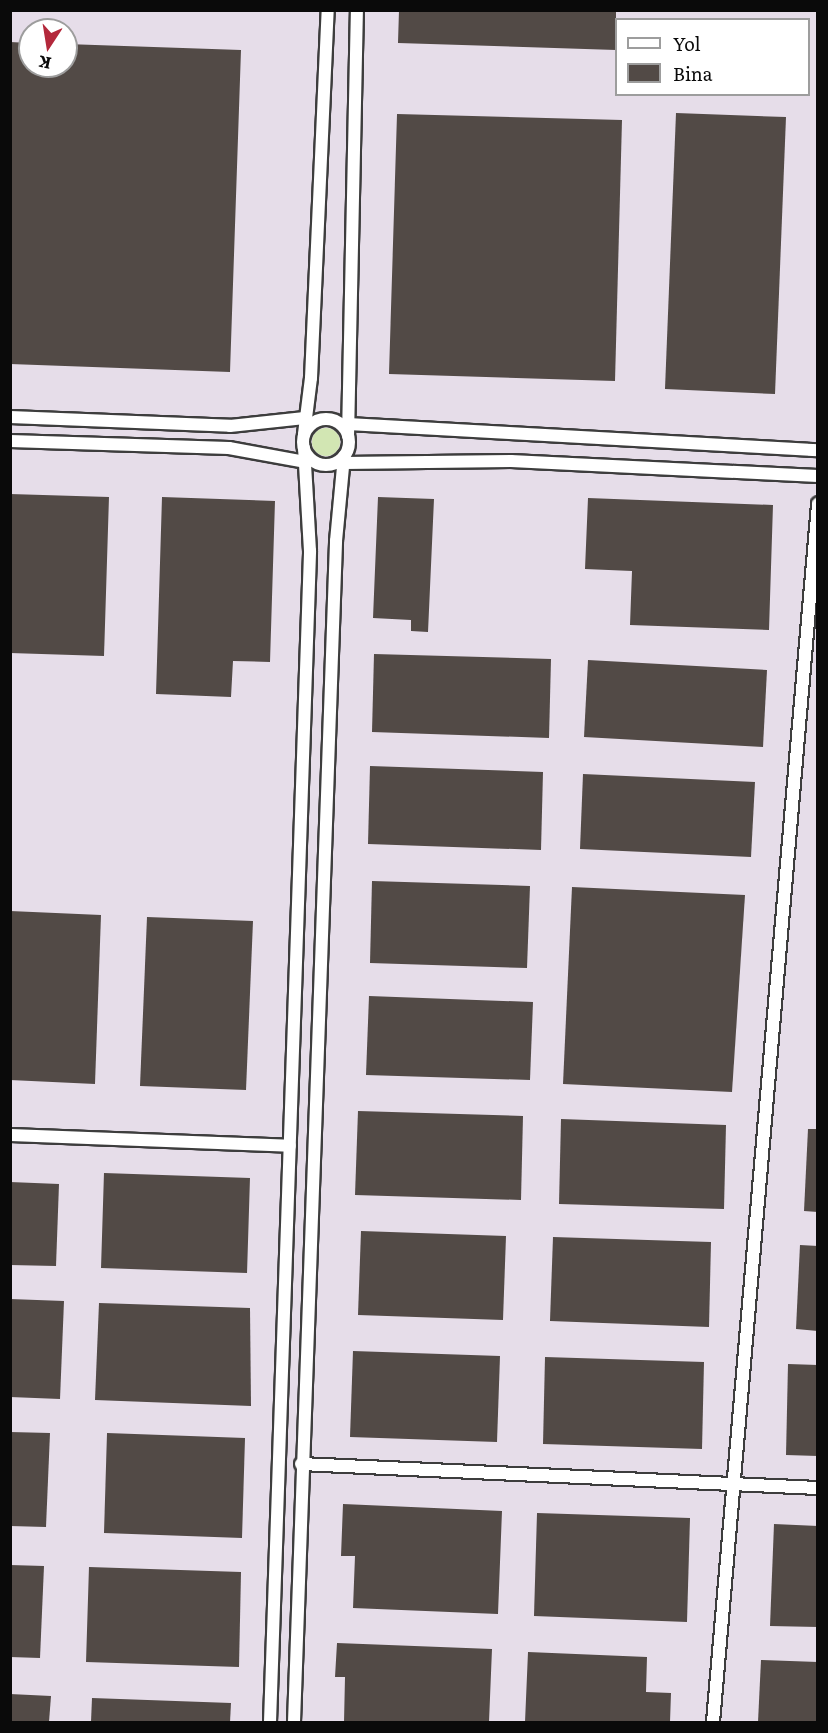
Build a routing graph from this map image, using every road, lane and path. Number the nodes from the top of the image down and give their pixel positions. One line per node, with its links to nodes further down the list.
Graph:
1 (328, 10): 4 (street)
2 (357, 10): 5 (street)
3 (10, 417): 4 (street)
4 (305, 418): 6 (street)
5 (348, 430): 6 (street); 9 (street); 10 (street)
6 (304, 434): 8 (street)
7 (10, 441): 11 (street)
8 (304, 448): 10 (street); 11 (street)
9 (818, 450)
10 (344, 460): 12 (street); 16 (street)
11 (305, 462): 15 (street)
12 (818, 476)
13 (818, 504): 17 (street)
14 (10, 1135): 15 (street)
15 (290, 1146): 19 (street)
16 (301, 1464): 17 (street); 20 (street)
17 (733, 1484): 18 (street); 21 (street)
18 (818, 1488)
19 (270, 1722)
20 (294, 1722)
21 (713, 1722)

